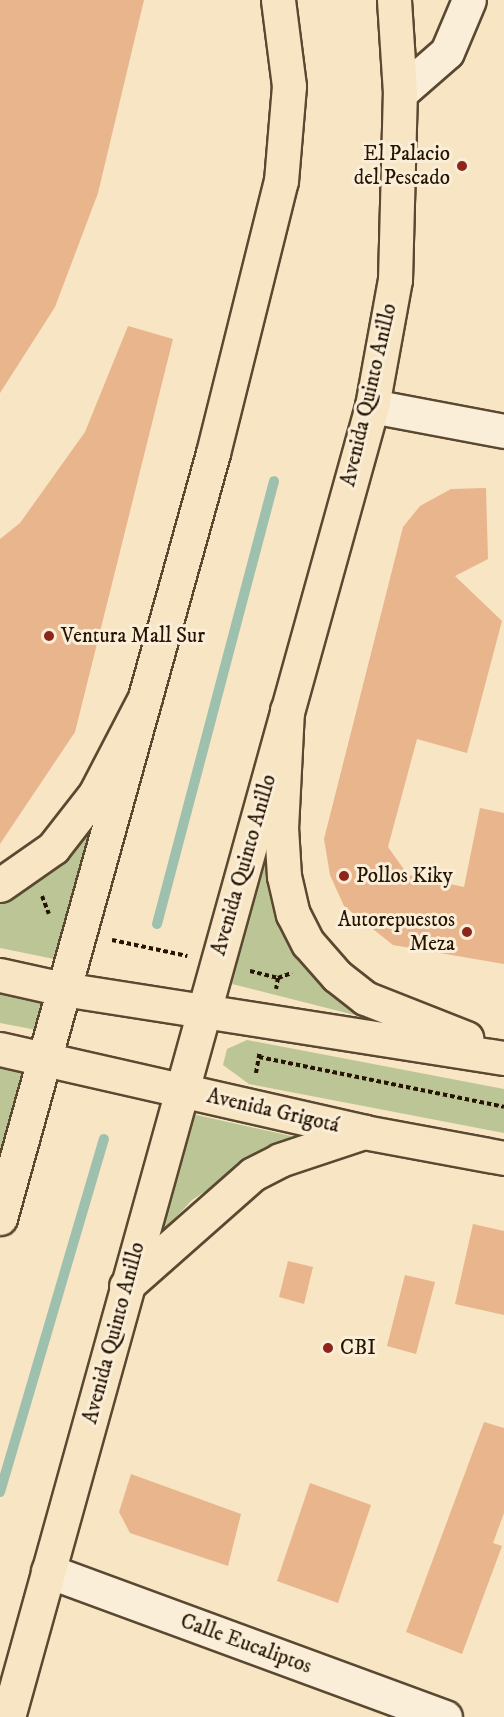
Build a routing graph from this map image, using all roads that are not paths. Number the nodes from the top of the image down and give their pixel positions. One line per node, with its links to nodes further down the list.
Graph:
1 (278, 0): 7 (main road)
2 (394, 0): 4 (main road, Avenida Quinto Anillo)
3 (469, 0): 4 (street)
4 (400, 93): 5 (main road, Avenida Quinto Anillo)
5 (372, 406): 6 (street); 8 (main road, Avenida Quinto Anillo)
6 (504, 431)
7 (145, 698): 9 (main road); 11 (main road)
8 (287, 710): 12 (main road, Avenida Quinto Anillo); 14 (main road)
9 (0, 885)
10 (0, 975): 11 (main road)
11 (63, 989): 12 (main road); 15 (main road)
12 (202, 1011): 16 (main road); 17 (main road, Avenida Quinto Anillo)
13 (0, 1049): 15 (main road, Avenida Grigotá)
14 (504, 1053)
15 (45, 1057): 17 (main road, Avenida Grigotá); 20 (main road)
16 (504, 1058)
17 (181, 1090): 18 (main road, Avenida Grigotá); 21 (main road, Avenida Quinto Anillo)
18 (364, 1132): 19 (main road, Avenida Grigotá); 21 (main road)
19 (504, 1158)
20 (0, 1218)
21 (126, 1286): 22 (main road, Avenida Quinto Anillo)
22 (48, 1571): 23 (main road, Avenida Quinto Anillo); 24 (street, Calle Eucaliptos)
23 (8, 1717)
24 (444, 1717)

